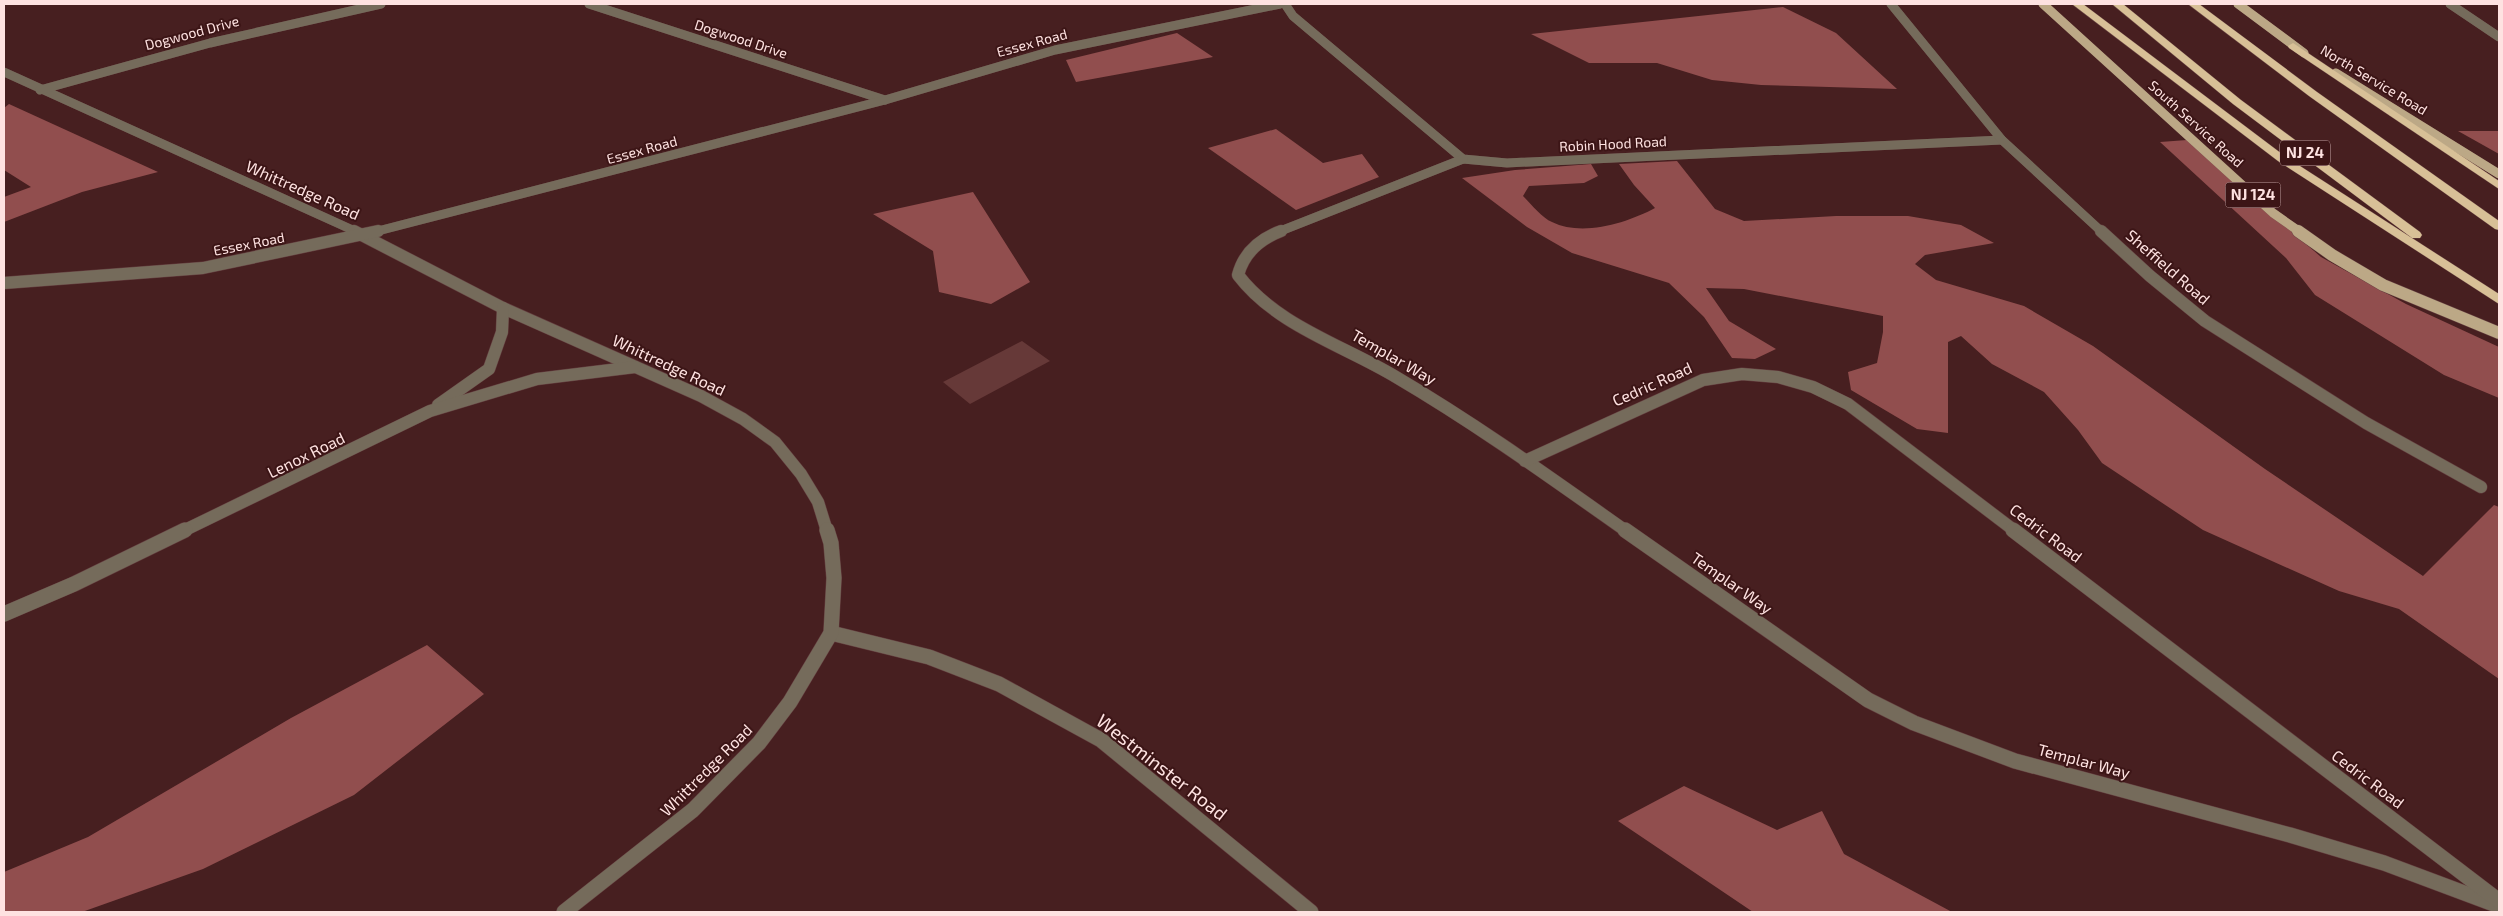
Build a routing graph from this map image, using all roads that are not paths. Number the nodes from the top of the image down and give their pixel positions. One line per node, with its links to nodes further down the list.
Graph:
1 (381, 4): 15 (street, Dogwood Drive)
2 (589, 4): 16 (street, Dogwood Drive)
3 (1280, 4): 16 (street, Essex Road)
4 (1285, 4): 18 (street)
5 (1891, 4): 17 (street, Sheffield Road)
6 (2043, 4): 26 (main road, South Service Road / NJ 124)
7 (2077, 4): 24 (highway)
8 (2117, 4): 24 (highway, NJ 24)
9 (2193, 4): 21 (highway)
10 (2238, 4): 13 (main road, North Service Road)
11 (2450, 4): 12 (street)
12 (2499, 37)
13 (2293, 46): 19 (main road, North Service Road); 20 (highway)
14 (4, 72): 15 (street, Whittredge Road)
15 (40, 90): 22 (street, Whittredge Road)
16 (885, 100): 22 (street, Essex Road)
17 (2002, 140): 18 (street, Robin Hood Road); 30 (street, Sheffield Road)
18 (1463, 160): 29 (street, Templar Way)
19 (2499, 174)
20 (2499, 186)
21 (2499, 226)
22 (363, 235): 23 (street, Essex Road); 25 (street, Whittredge Road)
23 (4, 283)
24 (2499, 298)
25 (503, 308): 27 (street, Whittredge Road); 28 (street)
26 (2499, 333)
27 (636, 367): 28 (street, Lenox Road); 32 (street, Whittredge Road)
28 (430, 411): 31 (street, Lenox Road)
29 (1525, 461): 33 (street, Cedric Road); 34 (street, Templar Way)
30 (2481, 487)
31 (4, 614)
32 (831, 633): 35 (street, Whittredge Road); 36 (street, Westminster Road)
33 (2499, 901)
34 (2499, 906)
35 (564, 912)
36 (1311, 912)

